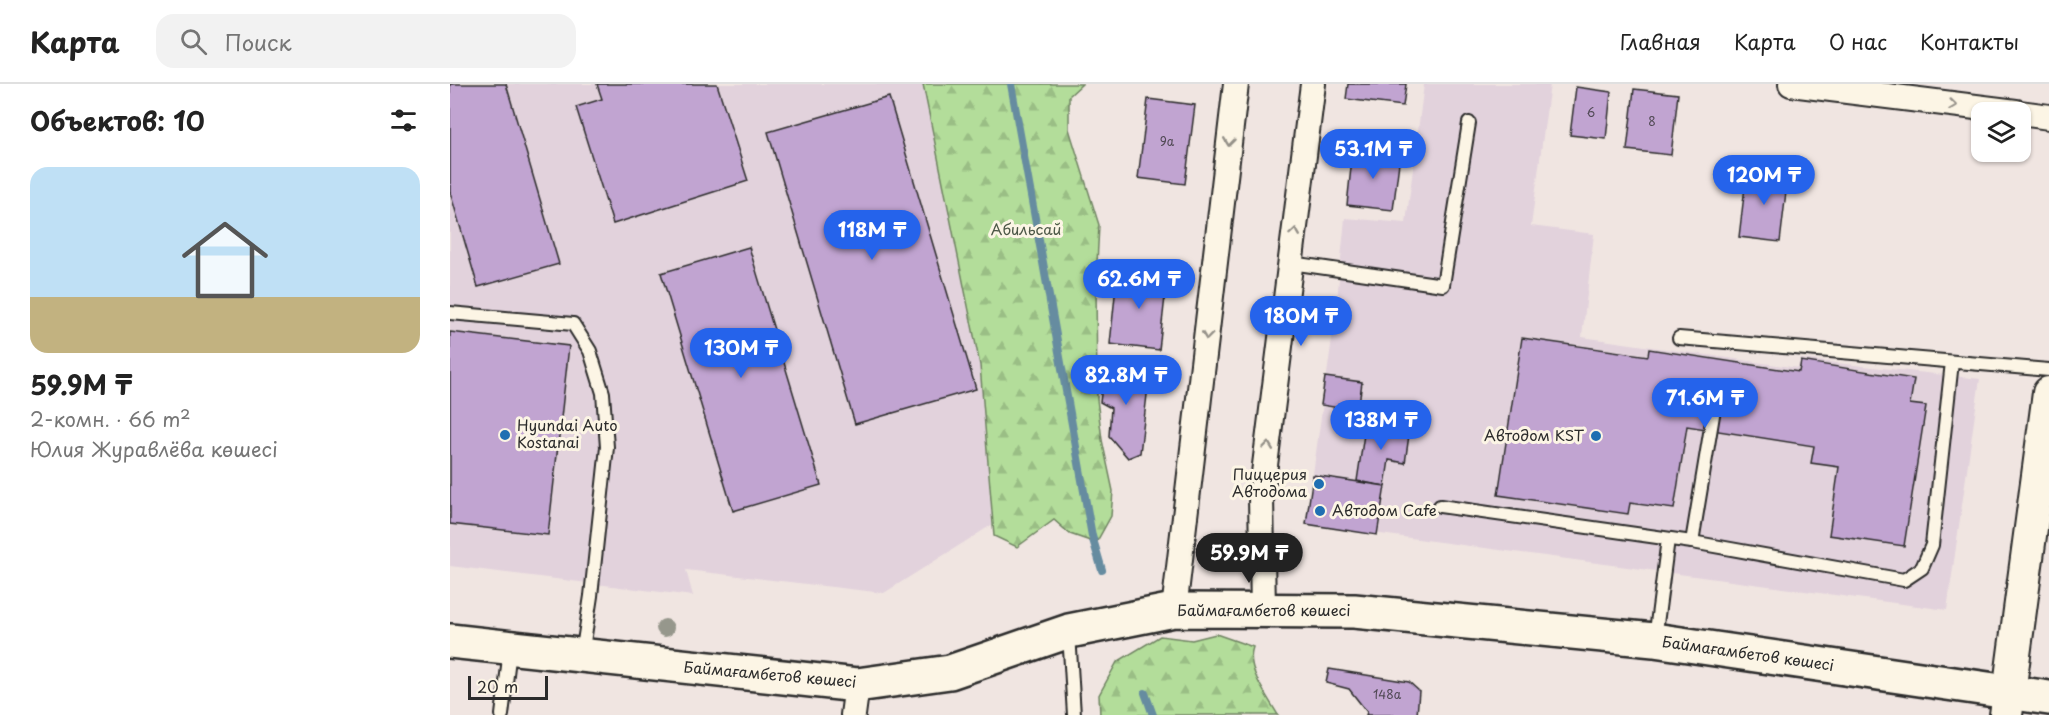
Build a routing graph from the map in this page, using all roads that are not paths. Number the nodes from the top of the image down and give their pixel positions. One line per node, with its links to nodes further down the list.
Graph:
1 (1236, 84): 19 (street, one-way to 19)
2 (1314, 84): 8 (street, one-way to 2)
3 (1791, 84): 4 (street, one-way to 4)
4 (1971, 106)
5 (2031, 115): 6 (street)
6 (2049, 117)
7 (1469, 123): 8 (lane)
8 (1291, 263): 18 (street, one-way to 8)
9 (450, 314): 24 (lane)
10 (1679, 338): 11 (lane)
11 (1952, 362): 12 (lane); 17 (lane)
12 (2049, 370)
13 (2049, 393): 27 (street)
14 (1716, 397): 17 (lane)
15 (1440, 506): 16 (lane)
16 (1668, 539): 17 (lane); 21 (lane)
17 (1692, 542)
18 (1263, 609): 19 (main road, Баймағамбетов көшесі); 21 (main road, Баймағамбетов көшесі)
19 (1174, 610): 20 (main road, Баймағамбетов көшесі)
20 (1069, 632): 26 (main road, Баймағамбетов көшесі); 29 (lane)
21 (1654, 640): 27 (main road, Баймағамбетов көшесі)
22 (450, 641): 23 (main road, Баймағамбетов көшесі)
23 (510, 649): 24 (main road, Баймағамбетов көшесі); 28 (lane)
24 (581, 656): 26 (main road, Баймағамбетов көшесі)
25 (2049, 698): 27 (main road, Баймағамбетов көшесі)
26 (855, 700)
27 (2007, 704)
28 (502, 715)
29 (1074, 715)

